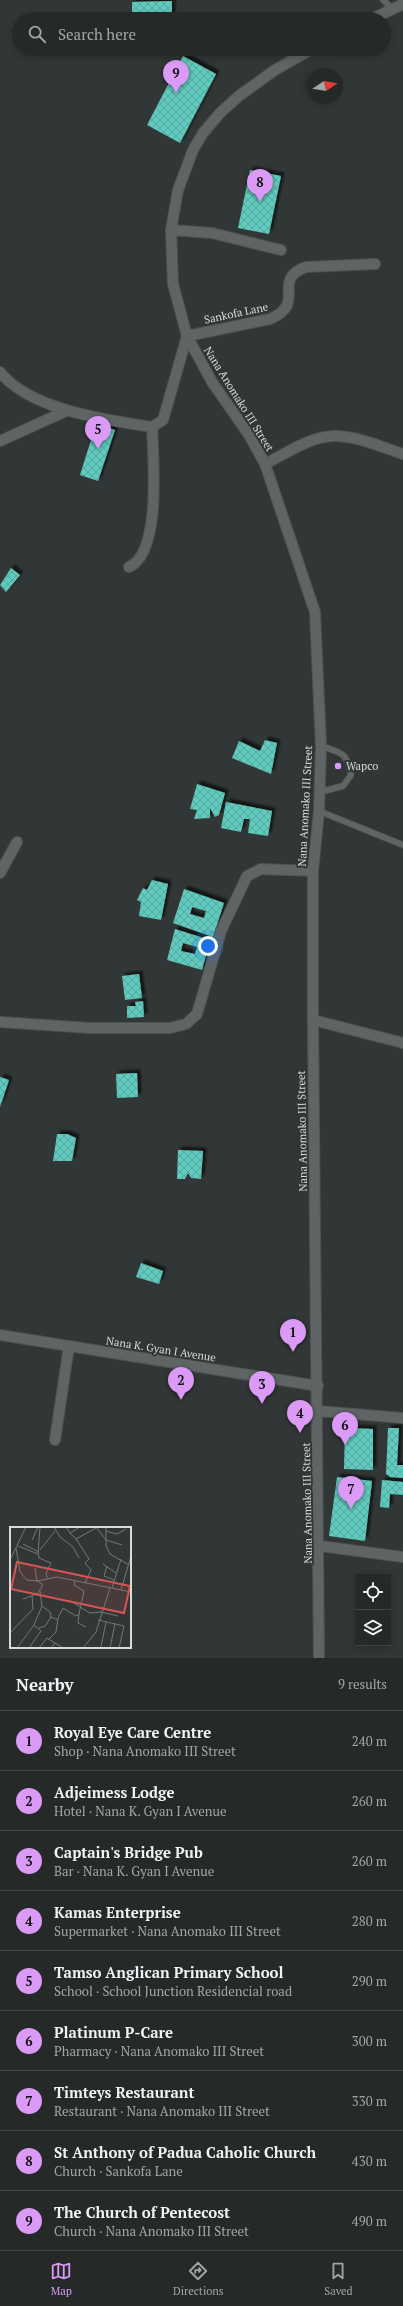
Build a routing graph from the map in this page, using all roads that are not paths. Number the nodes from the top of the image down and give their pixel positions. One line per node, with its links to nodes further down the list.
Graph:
1 (383, 0): 3 (lane)
2 (403, 4): 3 (street)
3 (393, 9): 4 (street)
4 (387, 12)
5 (300, 56): 6 (street, Nana Anomako III Street)
6 (171, 230): 7 (street); 9 (street, Nana Anomako III Street)
7 (281, 250)
8 (375, 264): 9 (street, Sankofa Lane)
9 (187, 336): 12 (street); 15 (street, Nana Anomako III Street)
10 (0, 372): 11 (street)
11 (66, 411): 12 (street); 13 (street)
12 (152, 427): 16 (street)
13 (0, 441)
14 (403, 454): 15 (street)
15 (265, 464): 17 (street, Nana Anomako III Street)
16 (129, 568)
17 (321, 746): 18 (street, Nana Anomako III Street); 18 (lane)
18 (320, 792): 19 (street, Nana Anomako III Street)
19 (319, 811): 21 (lane); 22 (street, Nana Anomako III Street)
20 (17, 842): 23 (street)
21 (403, 845)
22 (313, 871): 24 (street, Nana Anomako III Street); 25 (street)
23 (0, 873)
24 (313, 1020): 26 (street); 29 (street, Nana Anomako III Street)
25 (0, 1022)
26 (403, 1043)
27 (0, 1336): 28 (street, Nana K. Gyan I Avenue)
28 (69, 1346): 29 (street, Nana K. Gyan I Avenue); 32 (street)
29 (318, 1386): 30 (street, Nana Anomako III Street)
30 (318, 1411): 31 (street); 33 (street, Nana Anomako III Street)
31 (403, 1418)
32 (55, 1440)
33 (320, 1546): 34 (street); 35 (street, Nana Anomako III Street)
34 (403, 1557)
35 (320, 1658)

